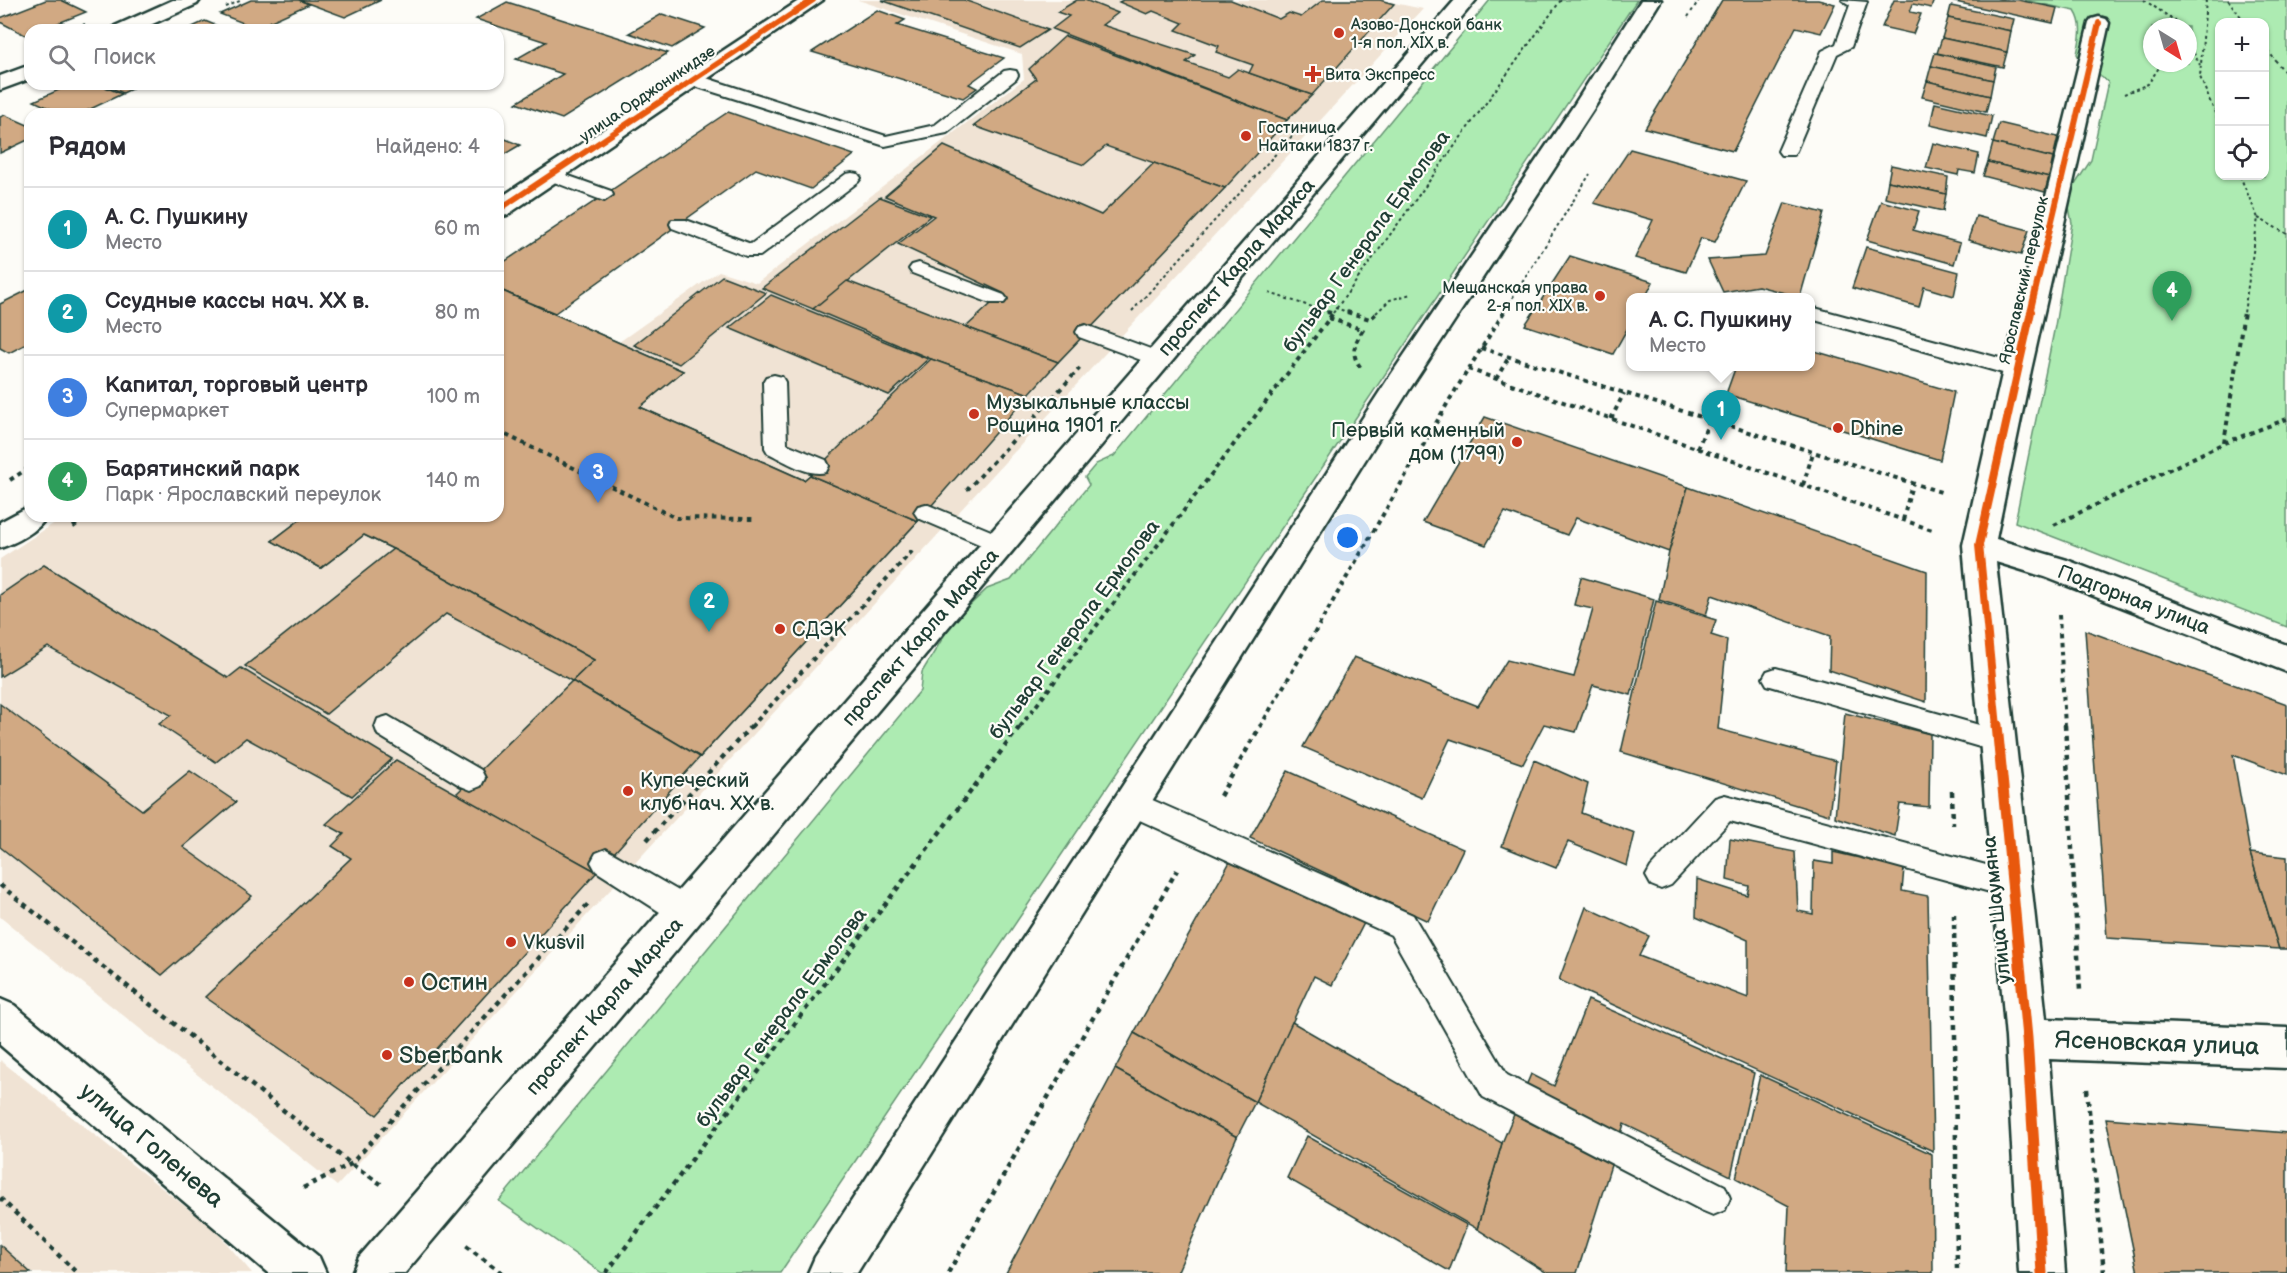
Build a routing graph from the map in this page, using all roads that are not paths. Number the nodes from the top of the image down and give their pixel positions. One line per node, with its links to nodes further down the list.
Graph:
1 (190, 0): 7 (main road)
2 (813, 0): 10 (main road, улица Орджоникидзе)
3 (1466, 0): 22 (main road, проспект Карла Маркса)
4 (1651, 0): 36 (main road)
5 (1850, 0): 12 (lane)
6 (2099, 23): 23 (main road, Ярославский переулок)
7 (136, 24)
8 (24, 74): 11 (main road)
9 (1010, 75): 10 (lane)
10 (694, 80): 13 (main road, улица Орджоникидзе)
11 (0, 84)
12 (1787, 152)
13 (552, 175): 15 (lane); 16 (main road, улица Орджоникидзе)
14 (852, 178): 17 (lane)
15 (604, 195)
16 (504, 206)
17 (680, 224)
18 (919, 269): 19 (lane)
19 (997, 299)
20 (1815, 314): 23 (lane)
21 (1086, 332): 22 (lane)
22 (1157, 359): 29 (main road, проспект Карла Маркса)
23 (2017, 370): 30 (main road, Ярославский переулок)
24 (774, 382): 25 (lane)
25 (818, 466)
26 (934, 516): 29 (lane)
27 (24, 521): 28 (main road)
28 (0, 537)
29 (1000, 544): 40 (main road, проспект Карла Маркса)
30 (1979, 545): 31 (main road, Подгорная улица); 34 (main road, улица Шаумяна)
31 (2287, 659)
32 (1776, 678): 34 (lane)
33 (388, 727): 35 (lane)
34 (1997, 741): 39 (main road, улица Шаумяна)
35 (471, 778)
36 (1132, 803): 44 (lane); 47 (main road)
37 (613, 866): 40 (lane)
38 (1661, 876): 39 (lane)
39 (2012, 885): 42 (main road, улица Шаумяна)
40 (685, 912): 46 (main road, проспект Карла Маркса)
41 (0, 1019): 45 (main road, улица Голенева)
42 (2026, 1038): 43 (main road, Ясеновская улица); 48 (main road, улица Шаумяна)
43 (2287, 1048)
44 (1713, 1198)
45 (303, 1273)
46 (375, 1273)
47 (831, 1273)
48 (2042, 1273)

